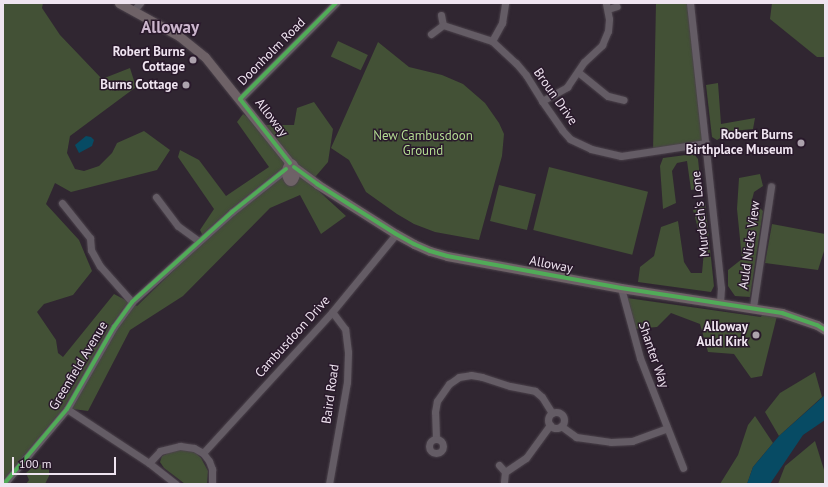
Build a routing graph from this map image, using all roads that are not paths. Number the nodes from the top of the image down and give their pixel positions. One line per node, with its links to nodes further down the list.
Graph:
1 (119, 3): 8 (main road, Alloway)
2 (140, 3): 8 (street)
3 (336, 3): 14 (street, Doonholm Road)
4 (505, 3): 12 (street)
5 (690, 3): 17 (street, Murdoch's Lone)
6 (607, 6): 7 (street); 13 (street)
7 (617, 6)
8 (133, 11): 14 (main road, Alloway)
9 (441, 15): 10 (street)
10 (443, 25): 11 (street); 12 (street, Broun Drive)
11 (431, 34)
12 (492, 41): 16 (street, Broun Drive)
13 (578, 72): 15 (street); 16 (street)
14 (240, 99): 18 (main road, Alloway)
15 (624, 100)
16 (542, 102): 17 (street, Broun Drive)
17 (706, 143): 26 (street, Murdoch's Lone)
18 (290, 166): 22 (main road, Alloway); 23 (street, Greenfield Avenue)
19 (771, 186): 27 (street, Auld Nicks View)
20 (156, 198): 23 (street)
21 (62, 203): 25 (street)
22 (396, 234): 24 (main road, Alloway); 28 (street, Cambusdoon Drive)
23 (199, 241): 25 (street, Greenfield Avenue)
24 (620, 288): 26 (main road, Alloway); 34 (street, Shanter Way)
25 (132, 302): 30 (street, Greenfield Avenue)
26 (720, 303): 27 (main road, Alloway)
27 (753, 307): 29 (main road, Alloway)
28 (332, 312): 36 (street, Cambusdoon Drive); 45 (street, Baird Road)
29 (825, 330)
30 (67, 409): 37 (street); 42 (street, Greenfield Avenue)
31 (552, 414): 32 (street); 33 (street); 35 (street)
32 (550, 425): 33 (street); 40 (street)
33 (561, 426): 34 (street)
34 (667, 428): 39 (street, Shanter Way)
35 (436, 438)
36 (203, 453): 37 (street); 44 (street)
37 (149, 463): 43 (street)
38 (500, 465): 40 (street)
39 (682, 468)
40 (505, 472): 41 (street)
41 (504, 482)
42 (4, 484)
43 (176, 484)
44 (212, 484)
45 (329, 484)

